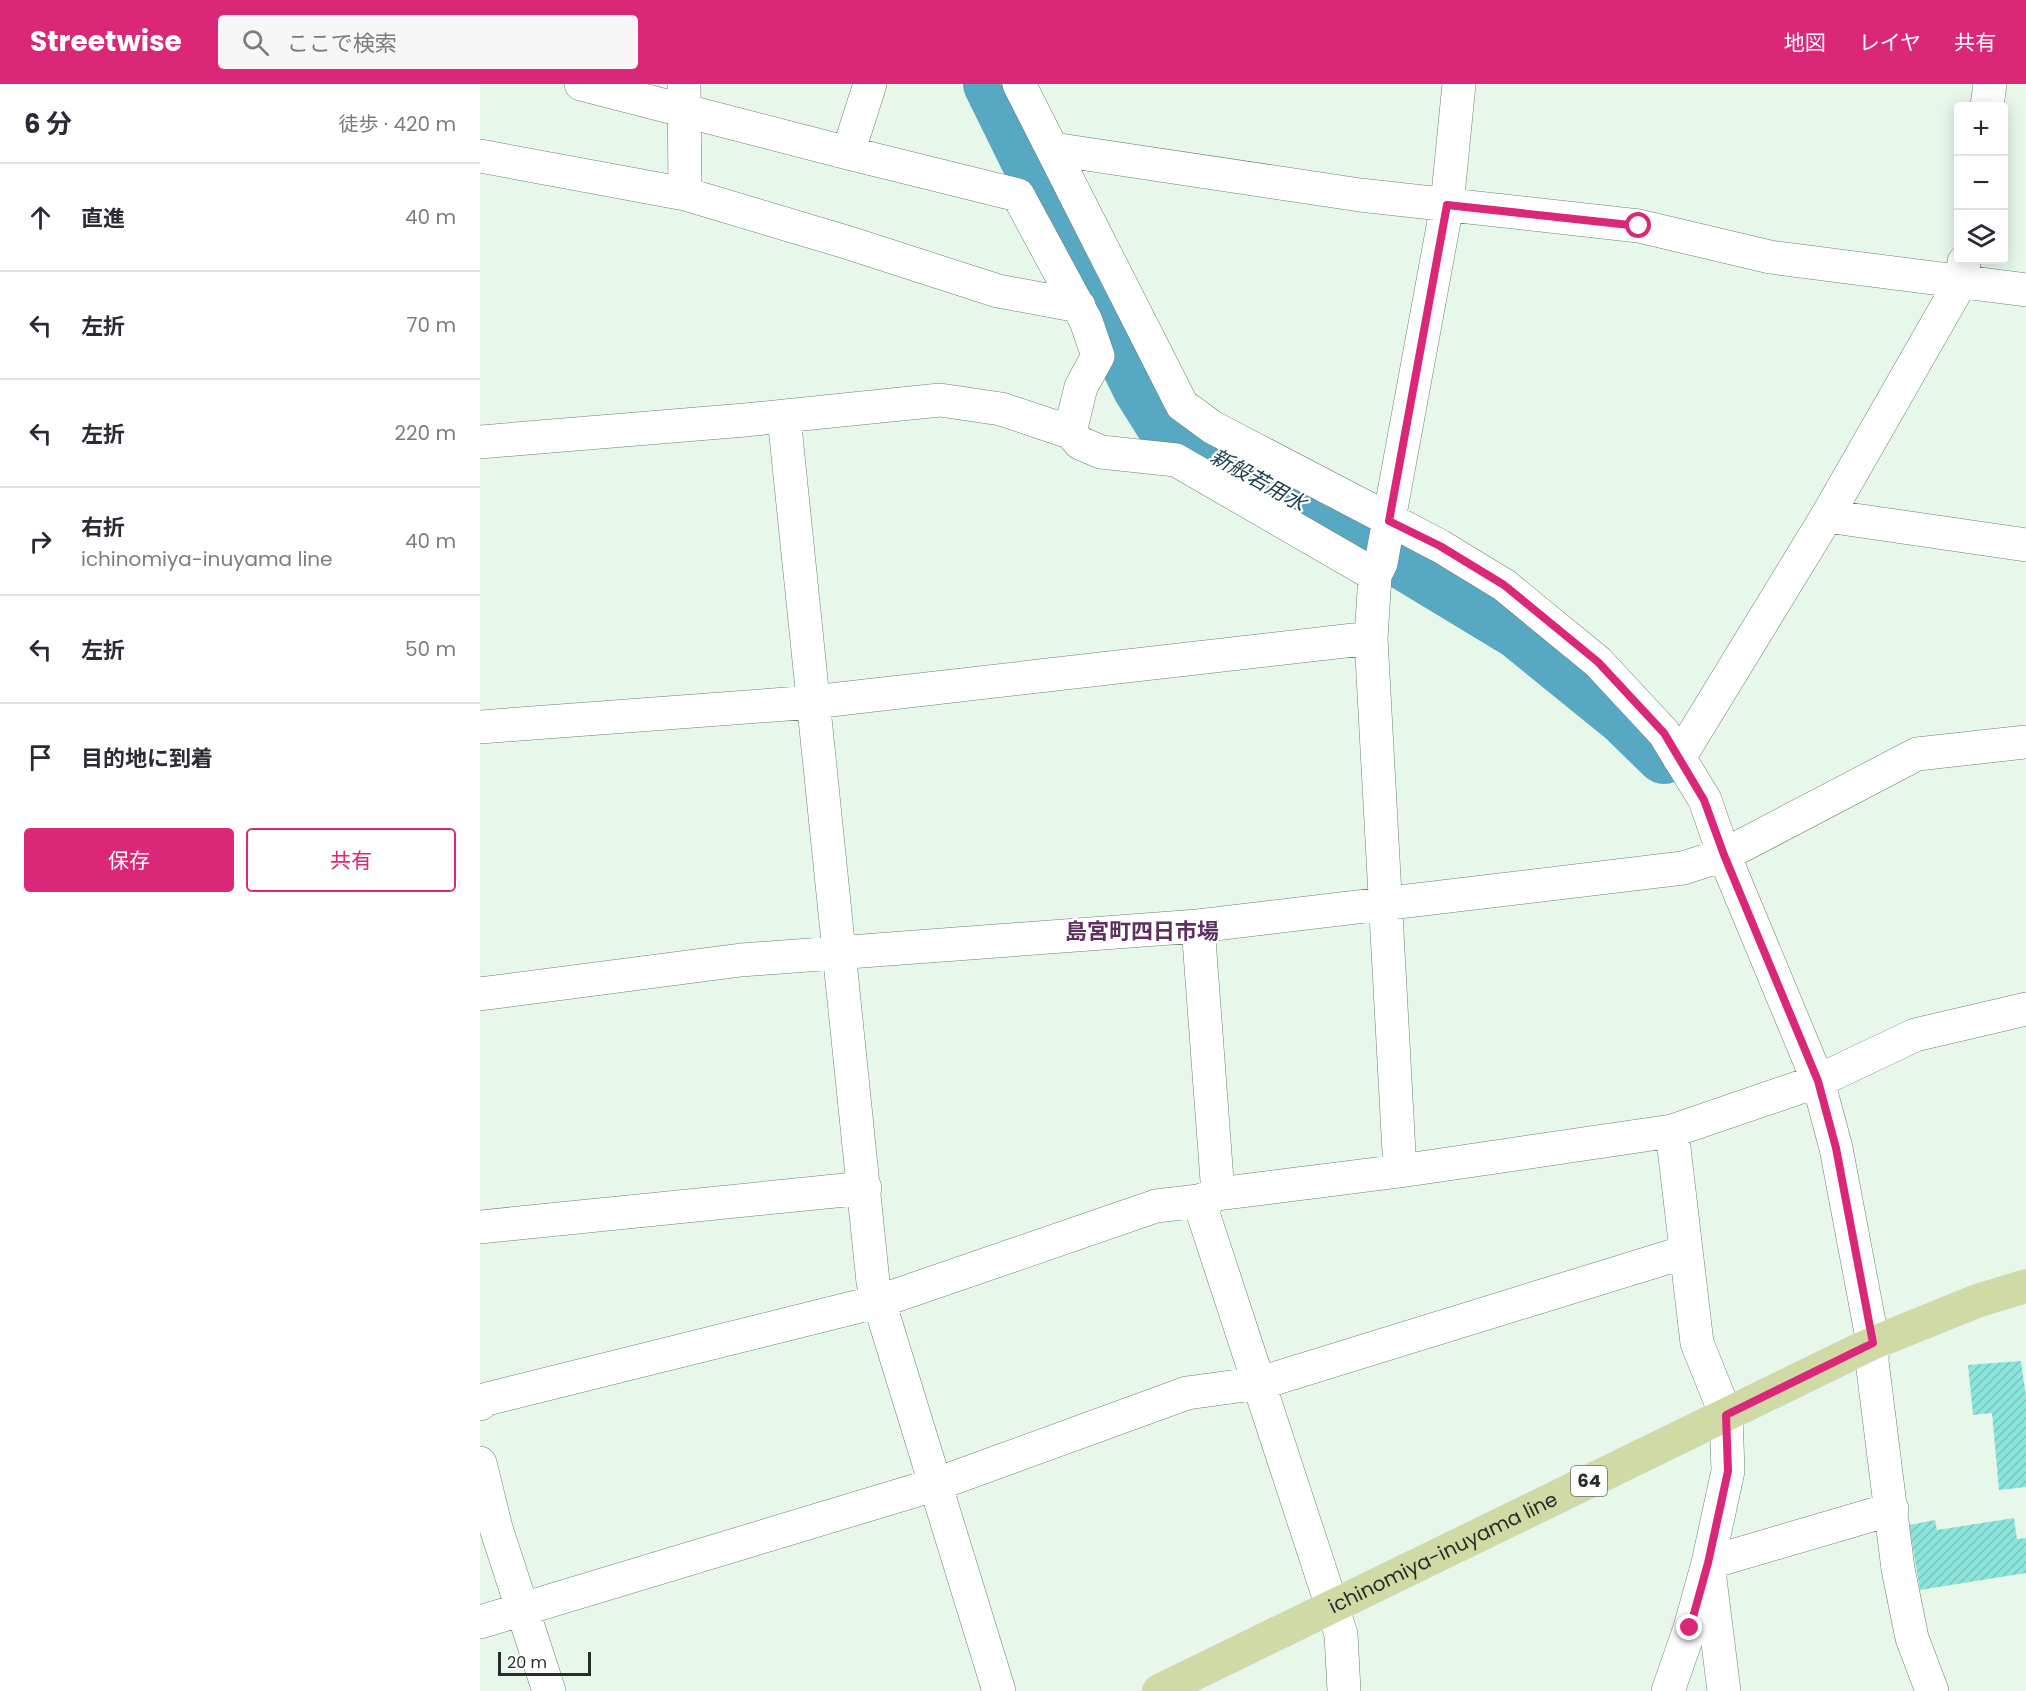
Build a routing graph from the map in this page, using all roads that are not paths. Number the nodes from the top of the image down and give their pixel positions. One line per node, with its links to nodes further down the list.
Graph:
1 (581, 84): 6 (street)
2 (870, 84): 9 (street)
3 (1019, 84): 8 (street)
4 (1459, 84): 12 (street)
5 (1990, 84): 7 (street)
6 (684, 97): 9 (street); 11 (street)
7 (1988, 102)
8 (1053, 148): 12 (street); 20 (street)
9 (848, 153): 15 (street)
10 (480, 156): 11 (street)
11 (684, 194): 15 (street)
12 (1447, 205): 13 (street); 20 (street)
13 (1963, 270): 14 (street); 19 (street)
14 (2026, 290)
15 (1079, 306): 17 (street)
16 (784, 417): 17 (street); 18 (street); 24 (street)
17 (1070, 432): 22 (street)
18 (480, 442)
19 (1827, 516): 21 (street); 27 (street)
20 (1389, 521): 22 (street); 27 (street)
21 (2026, 545)
22 (1378, 569): 23 (street)
23 (1371, 638): 24 (street); 29 (street)
24 (813, 702): 25 (street); 31 (street)
25 (480, 727)
26 (2026, 742): 28 (street)
27 (1679, 759): 28 (street)
28 (1724, 855): 29 (street); 34 (street)
29 (1387, 903): 30 (street); 36 (street)
30 (1198, 926): 31 (street); 38 (street)
31 (839, 951): 32 (street); 37 (street)
32 (480, 994)
33 (2026, 1009): 34 (street)
34 (1818, 1081): 35 (street); 43 (street)
35 (1672, 1131): 36 (street); 40 (street)
36 (1400, 1171): 38 (street)
37 (866, 1188): 39 (street); 42 (street)
38 (1209, 1198): 42 (street); 44 (street)
39 (480, 1227)
40 (1685, 1252): 44 (street); 46 (street)
41 (2026, 1286): 43 (main road, ichinomiya-inuyama line / 64)
42 (880, 1301): 45 (street); 48 (street)
43 (1873, 1343): 46 (main road, ichinomiya-inuyama line / 64); 49 (street)
44 (1260, 1383): 48 (street); 51 (street)
45 (480, 1404)
46 (1726, 1415): 50 (street); 51 (main road, ichinomiya-inuyama line / 64)
47 (480, 1463): 52 (street)
48 (936, 1484): 52 (street); 55 (street)
49 (1892, 1509): 50 (street); 60 (street)
50 (1708, 1563): 58 (street); 59 (street)
51 (1330, 1607): 56 (main road, ichinomiya-inuyama line / 64); 57 (street)
52 (525, 1610): 53 (street); 54 (street)
53 (480, 1622)
54 (549, 1691)
55 (999, 1691)
56 (1159, 1691)
57 (1344, 1691)
58 (1668, 1691)
59 (1724, 1691)
60 (1932, 1691)

